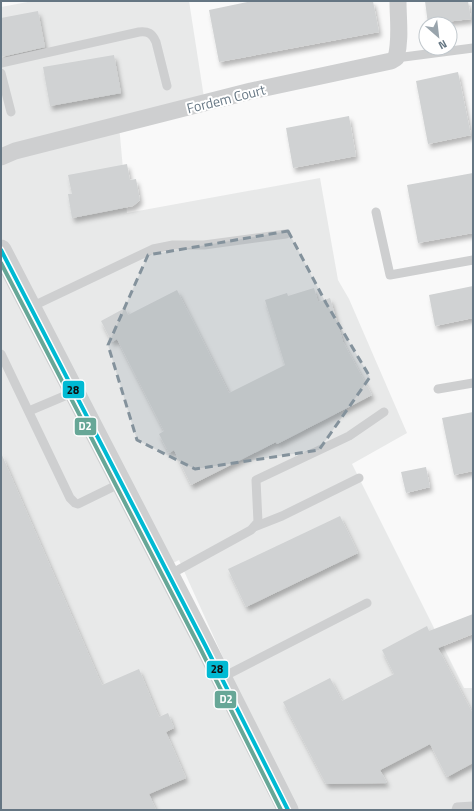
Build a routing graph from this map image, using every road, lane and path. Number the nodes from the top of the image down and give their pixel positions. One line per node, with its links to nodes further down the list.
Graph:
1 (398, 1): 3 (street)
2 (473, 48): 3 (lane)
3 (396, 58): 8 (street, Fordem Court)
4 (1, 63): 6 (lane)
5 (1, 73): 7 (lane)
6 (167, 86)
7 (12, 112)
8 (1, 158)
9 (376, 212): 12 (lane)
10 (286, 234): 13 (lane)
11 (1, 250): 13 (street)
12 (473, 260)
13 (30, 307): 17 (street)
14 (1, 354): 18 (lane)
15 (473, 383): 16 (lane)
16 (438, 389)
17 (74, 392): 18 (lane); 21 (street)
18 (29, 411): 21 (lane)
19 (384, 412): 22 (lane)
20 (358, 478): 22 (lane)
21 (121, 483): 23 (street)
22 (254, 527): 23 (lane)
23 (169, 575): 25 (street)
24 (367, 603): 25 (lane)
25 (221, 678): 27 (street)
26 (473, 806): 28 (lane)
27 (288, 810)
28 (456, 810)

